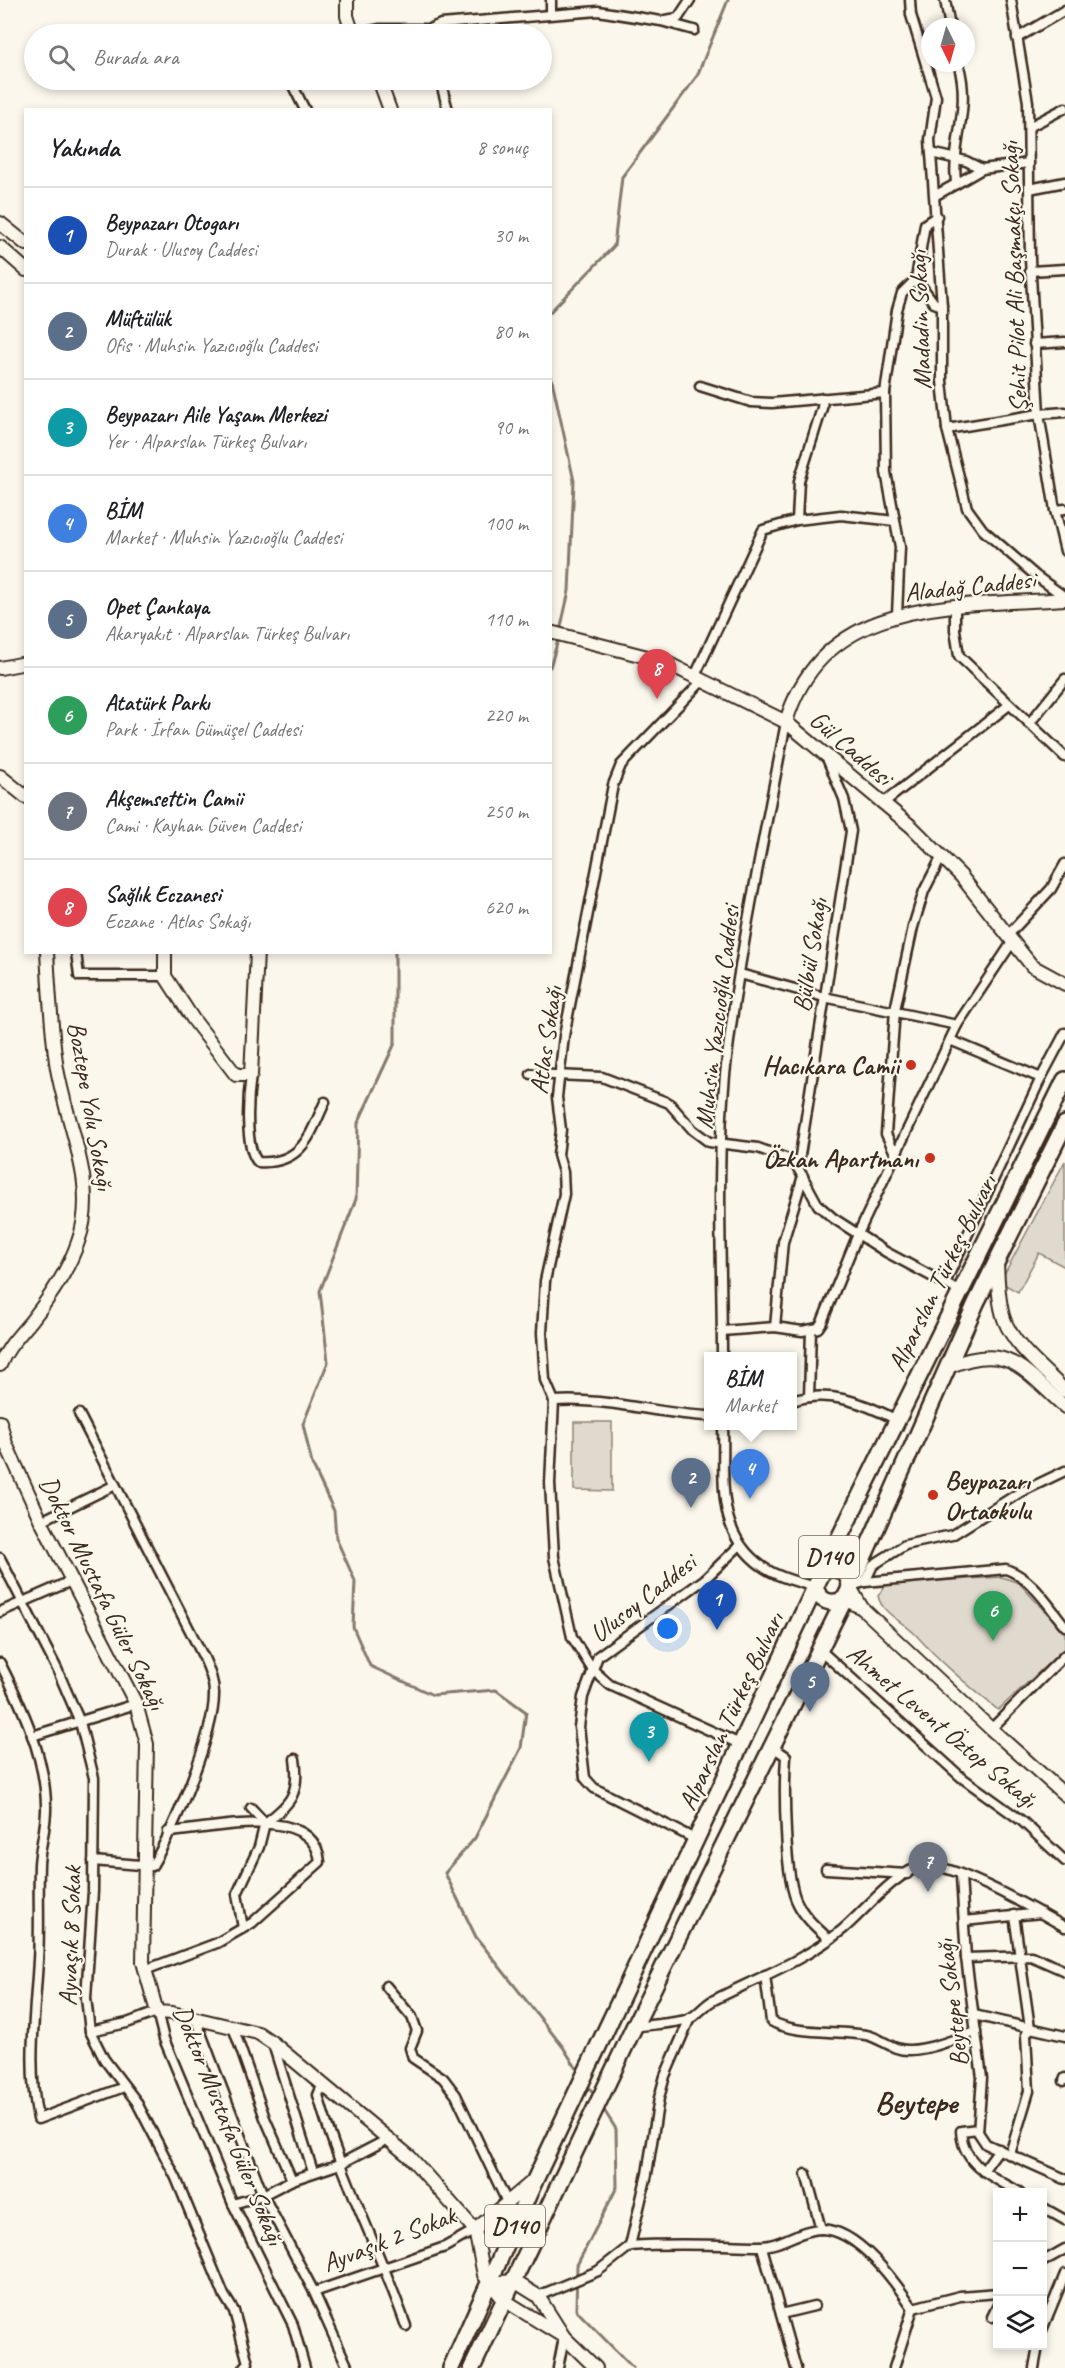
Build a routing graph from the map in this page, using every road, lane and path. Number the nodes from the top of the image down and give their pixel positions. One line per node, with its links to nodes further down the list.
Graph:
1 (347, 0): 11 (street)
2 (551, 0): 8 (street)
3 (690, 0): 10 (street)
4 (910, 0): 24 (street, Madadin Sokağı)
5 (945, 0): 9 (street)
6 (1011, 0): 14 (street, Şehit Pilot Ali Başmakçı Sokağı)
7 (1065, 10): 14 (street)
8 (551, 14): 10 (street); 12 (street)
9 (948, 18)
10 (662, 21): 13 (street)
11 (350, 24)
12 (441, 24)
13 (694, 30)
14 (1017, 38): 23 (street, Şehit Pilot Ali Başmakçı Sokağı)
15 (960, 72): 25 (street)
16 (295, 90): 19 (street)
17 (383, 90): 20 (street)
18 (443, 90): 21 (street)
19 (304, 108)
20 (389, 108)
21 (447, 108)
22 (1065, 108): 23 (street)
23 (1029, 127): 26 (street, Şehit Pilot Ali Başmakçı Sokağı)
24 (931, 153): 25 (street); 31 (street, Madadin Sokağı)
25 (954, 159): 27 (street); 29 (street)
26 (1029, 163): 27 (street); 30 (street, Şehit Pilot Ali Başmakçı Sokağı)
27 (982, 169): 29 (street)
28 (1065, 182): 30 (street)
29 (956, 184): 31 (street)
30 (1029, 189): 38 (street, Şehit Pilot Ali Başmakçı Sokağı)
31 (936, 195): 32 (street, Madadin Sokağı)
32 (937, 216): 39 (street); 40 (street, Madadin Sokağı)
33 (0, 223): 34 (street)
34 (24, 242)
35 (0, 247): 36 (street)
36 (24, 268)
37 (1065, 268): 38 (street)
38 (1030, 271): 42 (street, Şehit Pilot Ali Başmakçı Sokağı)
39 (916, 279): 40 (street); 44 (street)
40 (942, 306): 48 (street, Madadin Sokağı)
41 (1065, 342): 42 (street)
42 (1034, 344): 47 (street, Şehit Pilot Ali Başmakçı Sokağı)
43 (700, 386): 45 (street)
44 (885, 393): 45 (street); 52 (street)
45 (823, 398): 51 (street)
46 (1065, 412): 47 (street)
47 (1039, 414): 48 (street); 50 (street, Şehit Pilot Ali Başmakçı Sokağı)
48 (948, 429): 54 (street, Madadin Sokağı)
49 (1065, 509): 50 (street)
50 (1055, 510): 53 (street, Şehit Pilot Ali Başmakçı Sokağı)
51 (797, 520): 52 (street, Atlas Sokağı); 60 (street, Atlas Sokağı)
52 (895, 521): 56 (street)
53 (1065, 551)
54 (1065, 598): 55 (street, Aladağ Caddesi)
55 (955, 607): 56 (street, Aladağ Caddesi); 62 (street)
56 (897, 615): 63 (street, Aladağ Caddesi)
57 (552, 633): 60 (street, Gül Caddesi)
58 (24, 663): 59 (street)
59 (0, 668)
60 (699, 678): 63 (street, Gül Caddesi); 87 (street, Atlas Sokağı)
61 (1065, 679): 64 (street)
62 (1009, 705): 64 (street); 69 (street)
63 (786, 722): 65 (street, Gül Caddesi); 77 (street, Muhsin Yazıcıoğlu Caddesi)
64 (1029, 724): 66 (street)
65 (825, 753): 69 (street, Gül Caddesi); 80 (street, Bülbül Sokağı)
66 (1065, 757)
67 (0, 776): 68 (street)
68 (24, 795)
69 (882, 804): 70 (street, Gül Caddesi)
70 (942, 856): 72 (street, Gül Caddesi); 81 (street)
71 (1065, 864): 72 (street)
72 (1011, 938): 79 (street, Gül Caddesi); 82 (street)
73 (47, 954): 102 (street, Boztepe Yolu Sokağı)
74 (76, 954): 78 (street)
75 (165, 954): 78 (street)
76 (257, 954): 86 (street)
77 (740, 974): 80 (street); 92 (street, Muhsin Yazıcıoğlu Caddesi)
78 (165, 976): 86 (street)
79 (1065, 984)
80 (824, 997): 81 (street); 94 (street, Bülbül Sokağı)
81 (895, 1010): 82 (street); 93 (street)
82 (957, 1025): 84 (street)
83 (1065, 1033): 88 (street)
84 (950, 1040): 88 (street); 93 (street)
85 (531, 1074): 87 (street)
86 (251, 1075): 90 (street)
87 (559, 1077): 92 (street); 109 (street, Atlas Sokağı)
88 (1041, 1078): 97 (street)
89 (1065, 1080): 98 (highway, Alparslan Türkeş Bulvarı / D140)
90 (325, 1102)
91 (1065, 1124): 96 (highway, Alparslan Türkeş Bulvarı / D140)
92 (722, 1145): 94 (street); 100 (street, Muhsin Yazıcıoğlu Caddesi)
93 (896, 1155): 95 (street)
94 (800, 1172): 95 (street); 99 (street, Bülbül Sokağı)
95 (858, 1234): 97 (street); 101 (street)
96 (997, 1262): 105 (highway, Alparslan Türkeş Bulvarı / D140); 106 (street)
97 (945, 1283): 98 (street)
98 (959, 1291): 113 (highway, Alparslan Türkeş Bulvarı / D140)
99 (775, 1327): 100 (street); 101 (street)
100 (722, 1330): 103 (street, Muhsin Yazıcıoğlu Caddesi)
101 (811, 1330): 107 (street)
102 (3, 1350): 104 (street)
103 (722, 1352)
104 (0, 1365)
105 (948, 1367): 110 (street); 124 (highway, Alparslan Türkeş Bulvarı / D140)
106 (1065, 1391)
107 (809, 1397): 108 (street); 113 (street)
108 (797, 1400)
109 (554, 1401): 112 (street); 131 (street, Ulusoy Caddesi)
110 (1065, 1407)
111 (79, 1414): 117 (street)
112 (704, 1416)
113 (897, 1420): 121 (highway, Alparslan Türkeş Bulvarı / D140)
114 (0, 1422): 118 (street, Doktor Mustafa Güler Sokağı)
115 (723, 1430): 119 (street)
116 (1065, 1471): 123 (street)
117 (115, 1485): 118 (street); 142 (street)
118 (42, 1521): 122 (street, Doktor Mustafa Güler Sokağı)
119 (739, 1546): 121 (street); 131 (street, Ulusoy Caddesi)
120 (0, 1558): 125 (street, Ayvaşık 8 Sokak)
121 (818, 1580): 124 (highway); 124 (highway); 136 (highway, Alparslan Türkeş Bulvarı / D140)
122 (71, 1581): 125 (street); 132 (street, Doktor Mustafa Güler Sokağı)
123 (865, 1582): 124 (street); 127 (street)
124 (847, 1593): 128 (highway, Alparslan Türkeş Bulvarı / D140); 134 (street)
125 (21, 1604): 126 (street); 133 (street, Ayvaşık 8 Sokak)
126 (0, 1612)
127 (1065, 1626)
128 (818, 1648): 137 (highway, Alparslan Türkeş Bulvarı / D140); 145 (street, Ahmet Levent Öztop Sokağı)
129 (1065, 1655): 134 (street)
130 (0, 1663): 135 (street)
131 (592, 1669): 136 (street); 143 (street)
132 (136, 1704): 133 (street); 146 (street, Doktor Mustafa Güler Sokağı)
133 (80, 1722): 135 (street); 144 (street, Ayvaşık 8 Sokak)
134 (990, 1730): 139 (street)
135 (32, 1736): 173 (street)
136 (742, 1745): 143 (highway, Alparslan Türkeş Bulvarı / D140)
137 (770, 1746): 155 (street); 167 (highway, Alparslan Türkeş Bulvarı / D140)
138 (295, 1759): 141 (street)
139 (1065, 1795)
140 (251, 1808): 141 (street)
141 (265, 1823): 142 (street); 154 (street); 154 (street)
142 (168, 1832): 146 (street)
143 (697, 1840): 185 (highway, Alparslan Türkeş Bulvarı / D140)
144 (93, 1861): 146 (street); 169 (street, Ayvaşık 8 Sokak)
145 (1065, 1861)
146 (143, 1866): 158 (street, Doktor Mustafa Güler Sokağı)
147 (826, 1869): 148 (street)
148 (907, 1874): 149 (street); 155 (street)
149 (961, 1875): 150 (street); 152 (street, Beytepe Sokağı)
150 (1041, 1913): 151 (street); 153 (street)
151 (1014, 1915): 152 (street); 156 (street)
152 (964, 1921): 157 (street, Beytepe Sokağı)
153 (1065, 1927)
154 (243, 1928): 158 (street)
155 (829, 1939): 160 (street)
156 (1020, 1955): 157 (street); 159 (street); 168 (street)
157 (966, 1959): 163 (street, Beytepe Sokağı)
158 (146, 1970): 162 (street, Doktor Mustafa Güler Sokağı)
159 (1065, 1971)
160 (765, 1976): 164 (street); 170 (street)
161 (386, 1986): 188 (street)
162 (157, 2012): 165 (street); 169 (street); 189 (street, Doktor Mustafa Güler Sokağı)
163 (974, 2015): 168 (street); 170 (street, Beytepe Sokağı)
164 (690, 2019): 167 (street); 194 (street)
165 (196, 2020): 166 (street); 187 (street)
166 (233, 2027): 172 (street); 184 (street)
167 (634, 2027): 200 (highway, Alparslan Türkeş Bulvarı / D140)
168 (1030, 2028): 171 (street); 178 (street)
169 (90, 2031): 173 (street, Ayvaşık 8 Sokak)
170 (976, 2032): 175 (street, Beytepe Sokağı)
171 (1065, 2036)
172 (273, 2043): 174 (street); 181 (street)
173 (124, 2086): 213 (street, Ayvaşık 8 Sokak)
174 (322, 2086): 176 (street); 179 (street)
175 (978, 2129): 177 (street); 180 (street)
176 (390, 2138): 179 (street); 193 (street)
177 (999, 2150): 178 (street); 180 (street)
178 (1010, 2154): 183 (street)
179 (340, 2164): 181 (street); 198 (street)
180 (983, 2171): 186 (street)
181 (313, 2172): 184 (street)
182 (806, 2174): 192 (street)
183 (1065, 2179)
184 (292, 2180): 187 (street)
185 (535, 2180): 188 (street, Ayvaşık 2 Sokak); 201 (highway, Alparslan Türkeş Bulvarı / D140)
186 (1011, 2188)
187 (263, 2195): 189 (street); 202 (street)
188 (507, 2202): 193 (street, Ayvaşık 2 Sokak)
189 (233, 2204): 214 (street, Doktor Mustafa Güler Sokağı)
190 (1047, 2210): 191 (street)
191 (1065, 2220)
192 (821, 2229): 195 (street); 207 (street)
193 (475, 2230): 198 (street, Ayvaşık 2 Sokak); 201 (street)
194 (630, 2246): 195 (street); 204 (street)
195 (762, 2247): 208 (street)
196 (1065, 2249): 197 (street)
197 (1047, 2259)
198 (386, 2268): 202 (street, Ayvaşık 2 Sokak); 210 (street)
199 (1065, 2274): 209 (street)
200 (514, 2281): 201 (street); 204 (street); 205 (highway, Alparslan Türkeş Bulvarı / D140)
201 (490, 2283): 205 (street); 216 (highway, Alparslan Türkeş Bulvarı / D140)
202 (314, 2292): 215 (street)
203 (993, 2293): 207 (street)
204 (538, 2296): 211 (street)
205 (504, 2301): 211 (street); 217 (highway, Alparslan Türkeş Bulvarı / D140)
206 (814, 2306): 208 (street)
207 (913, 2308): 221 (street)
208 (781, 2314): 220 (street)
209 (1047, 2318)
210 (406, 2326)
211 (564, 2337): 218 (street); 219 (street)
212 (1037, 2350): 222 (street)
213 (244, 2368)
214 (304, 2368)
215 (348, 2368)
216 (451, 2368)
217 (472, 2368)
218 (558, 2368)
219 (596, 2368)
220 (796, 2368)
221 (894, 2368)
222 (1034, 2368)

